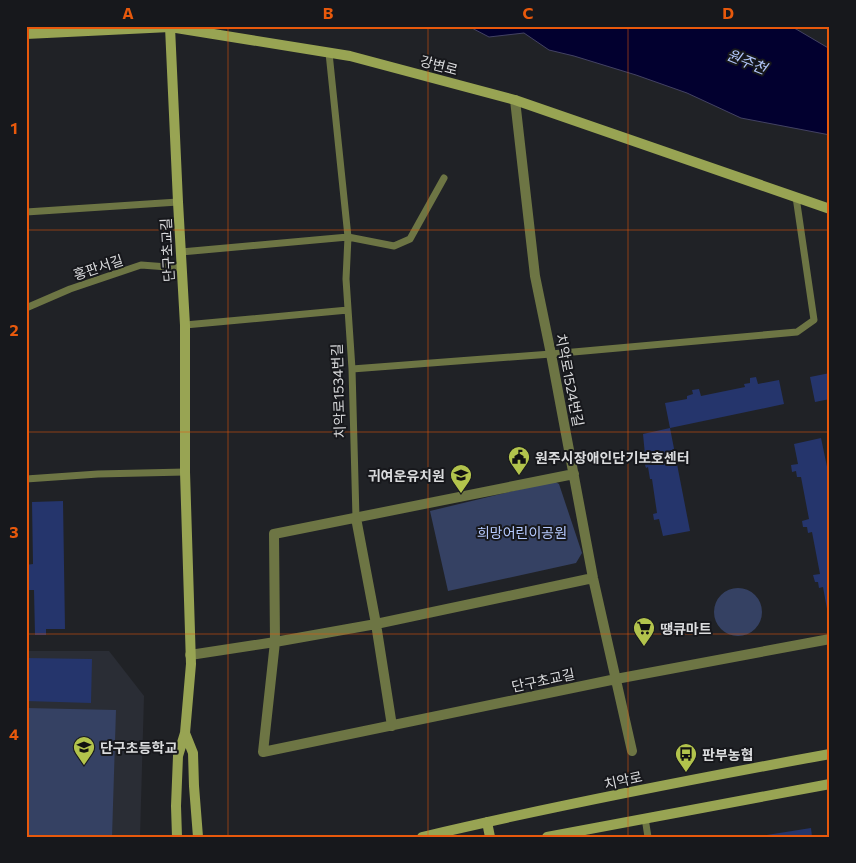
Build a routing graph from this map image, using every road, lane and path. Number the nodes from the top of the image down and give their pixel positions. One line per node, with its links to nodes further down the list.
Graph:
1 (170, 27): 2 (street, 강변로); 3 (street, 강변로); 7 (street, 단구초교길)
2 (26, 34)
3 (329, 53): 4 (street, 강변로); 10 (lane, 치악로1534번길)
4 (515, 100): 6 (street, 강변로); 16 (street, 치악로1524번길)
5 (444, 178): 10 (lane)
6 (796, 197): 8 (street, 강변로); 16 (lane)
7 (178, 202): 9 (lane); 11 (street, 단구초교길)
8 (830, 209)
9 (26, 212)
10 (348, 237): 11 (lane); 14 (lane, 치악로1534번길)
11 (181, 252): 12 (street, 단구초교길)
12 (181, 268): 13 (lane, 홍판서길); 15 (street, 단구초교길)
13 (26, 308)
14 (348, 310): 15 (lane); 17 (lane, 치악로1534번길)
15 (185, 325): 18 (street, 단구초교길)
16 (551, 354): 17 (lane); 19 (street, 치악로1524번길)
17 (352, 369): 21 (lane, 치악로1534번길)
18 (185, 472): 20 (lane); 26 (street, 단구초교길)
19 (574, 474): 21 (street); 22 (street, 치악로1524번길)
20 (26, 480)
21 (356, 518): 23 (street, 치악로1534번길); 25 (street)
22 (593, 578): 23 (street); 27 (street, 치악로1524번길)
23 (376, 624): 25 (street); 28 (street, 치악로1534번길)
24 (830, 640): 27 (street, 단구초교길)
25 (275, 642): 26 (street); 28 (street, 단구초교길)
26 (190, 655): 29 (street, 단구초교길)
27 (616, 679): 28 (street, 단구초교길); 30 (street, 치악로1524번길)
28 (392, 726)
29 (185, 733): 35 (street, 단구초교길); 36 (street, 단구초교길)
30 (632, 751)
31 (830, 754): 34 (street, 치악로)
32 (830, 784): 33 (street)
33 (645, 818): 39 (street); 40 (lane)
34 (487, 822): 37 (street, 치악로); 38 (street)
35 (177, 837)
36 (198, 837)
37 (422, 837)
38 (490, 837)
39 (547, 837)
40 (648, 837)

